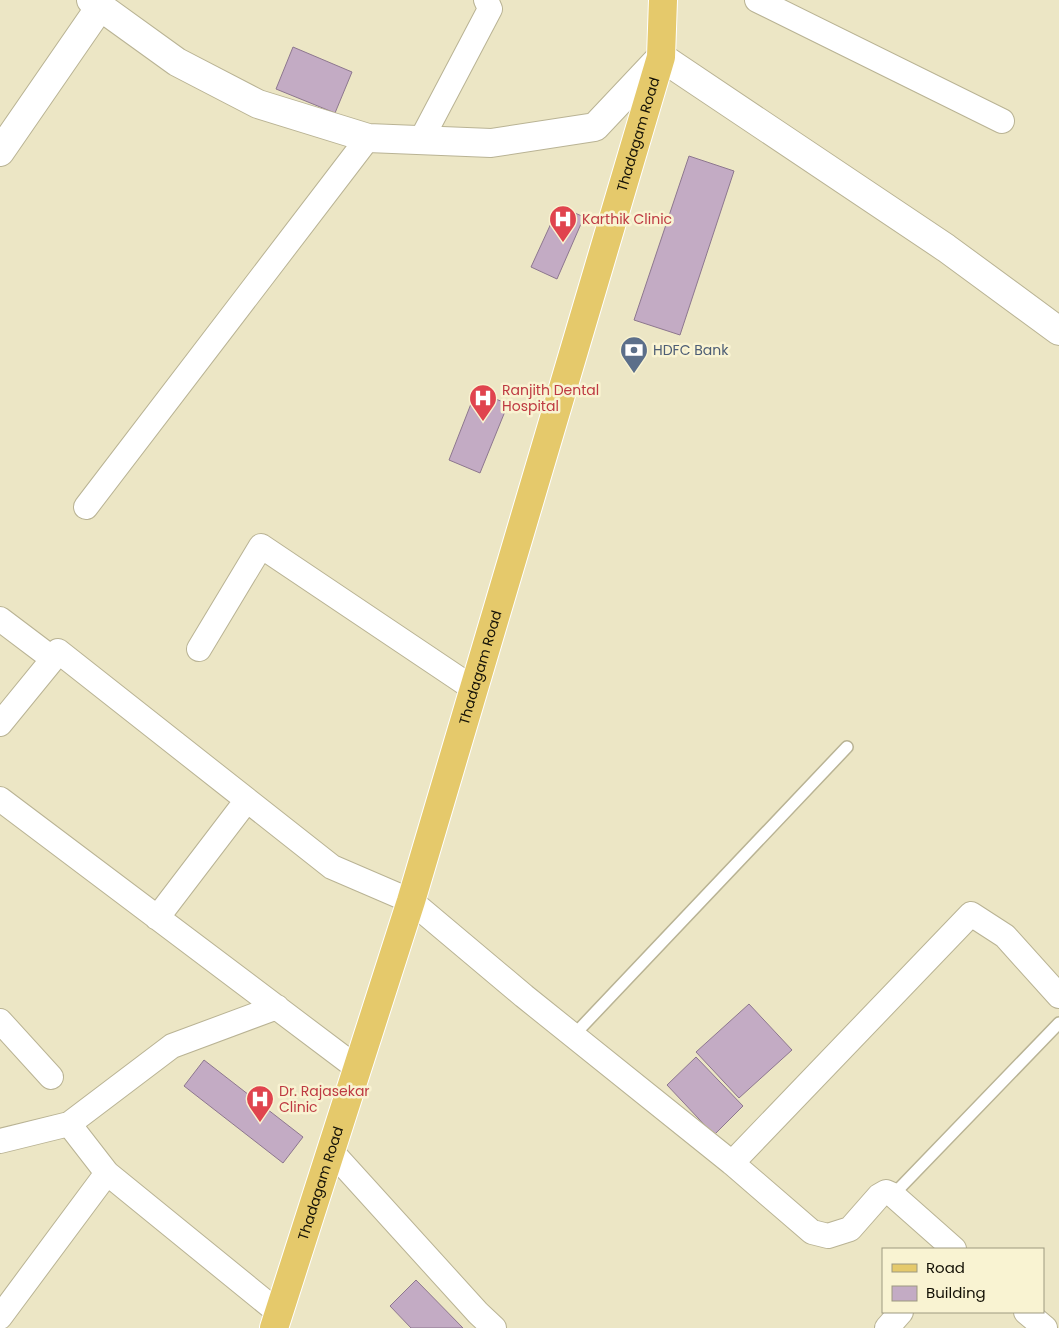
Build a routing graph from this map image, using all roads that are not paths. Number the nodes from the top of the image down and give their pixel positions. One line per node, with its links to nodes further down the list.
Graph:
1 (486, 0): 8 (street)
2 (663, 0): 5 (main road, Thadagam Road)
3 (757, 0): 6 (street)
4 (95, 4): 7 (main road); 9 (main road)
5 (661, 57): 8 (main road); 10 (main road); 15 (main road, Thadagam Road)
6 (1002, 121)
7 (368, 138): 8 (main road); 11 (street)
8 (421, 140)
9 (0, 152)
10 (1059, 331)
11 (86, 507)
12 (0, 619): 14 (street)
13 (199, 648): 15 (street)
14 (53, 659): 16 (street); 19 (street)
15 (474, 689): 20 (main road, Thadagam Road)
16 (0, 724)
17 (847, 747): 26 (lane)
18 (0, 800): 21 (street)
19 (247, 800): 20 (street); 21 (street)
20 (411, 901): 26 (street); 27 (main road, Thadagam Road)
21 (157, 918): 23 (street)
22 (1059, 996): 32 (street)
23 (277, 1007): 27 (street); 29 (street)
24 (0, 1021): 28 (street)
25 (1059, 1023): 34 (lane)
26 (573, 1036): 32 (street)
27 (357, 1068): 31 (main road, Thadagam Road)
28 (50, 1077)
29 (69, 1124): 30 (street); 33 (street)
30 (0, 1141)
31 (331, 1152): 39 (main road, Thadagam Road); 40 (street)
32 (732, 1163): 34 (street)
33 (107, 1173): 38 (street); 39 (street)
34 (893, 1195): 35 (street)
35 (953, 1248)
36 (900, 1313): 41 (street)
37 (1027, 1313): 42 (street)
38 (0, 1317)
39 (276, 1321)
40 (494, 1328)
41 (887, 1328)
42 (1045, 1328)

